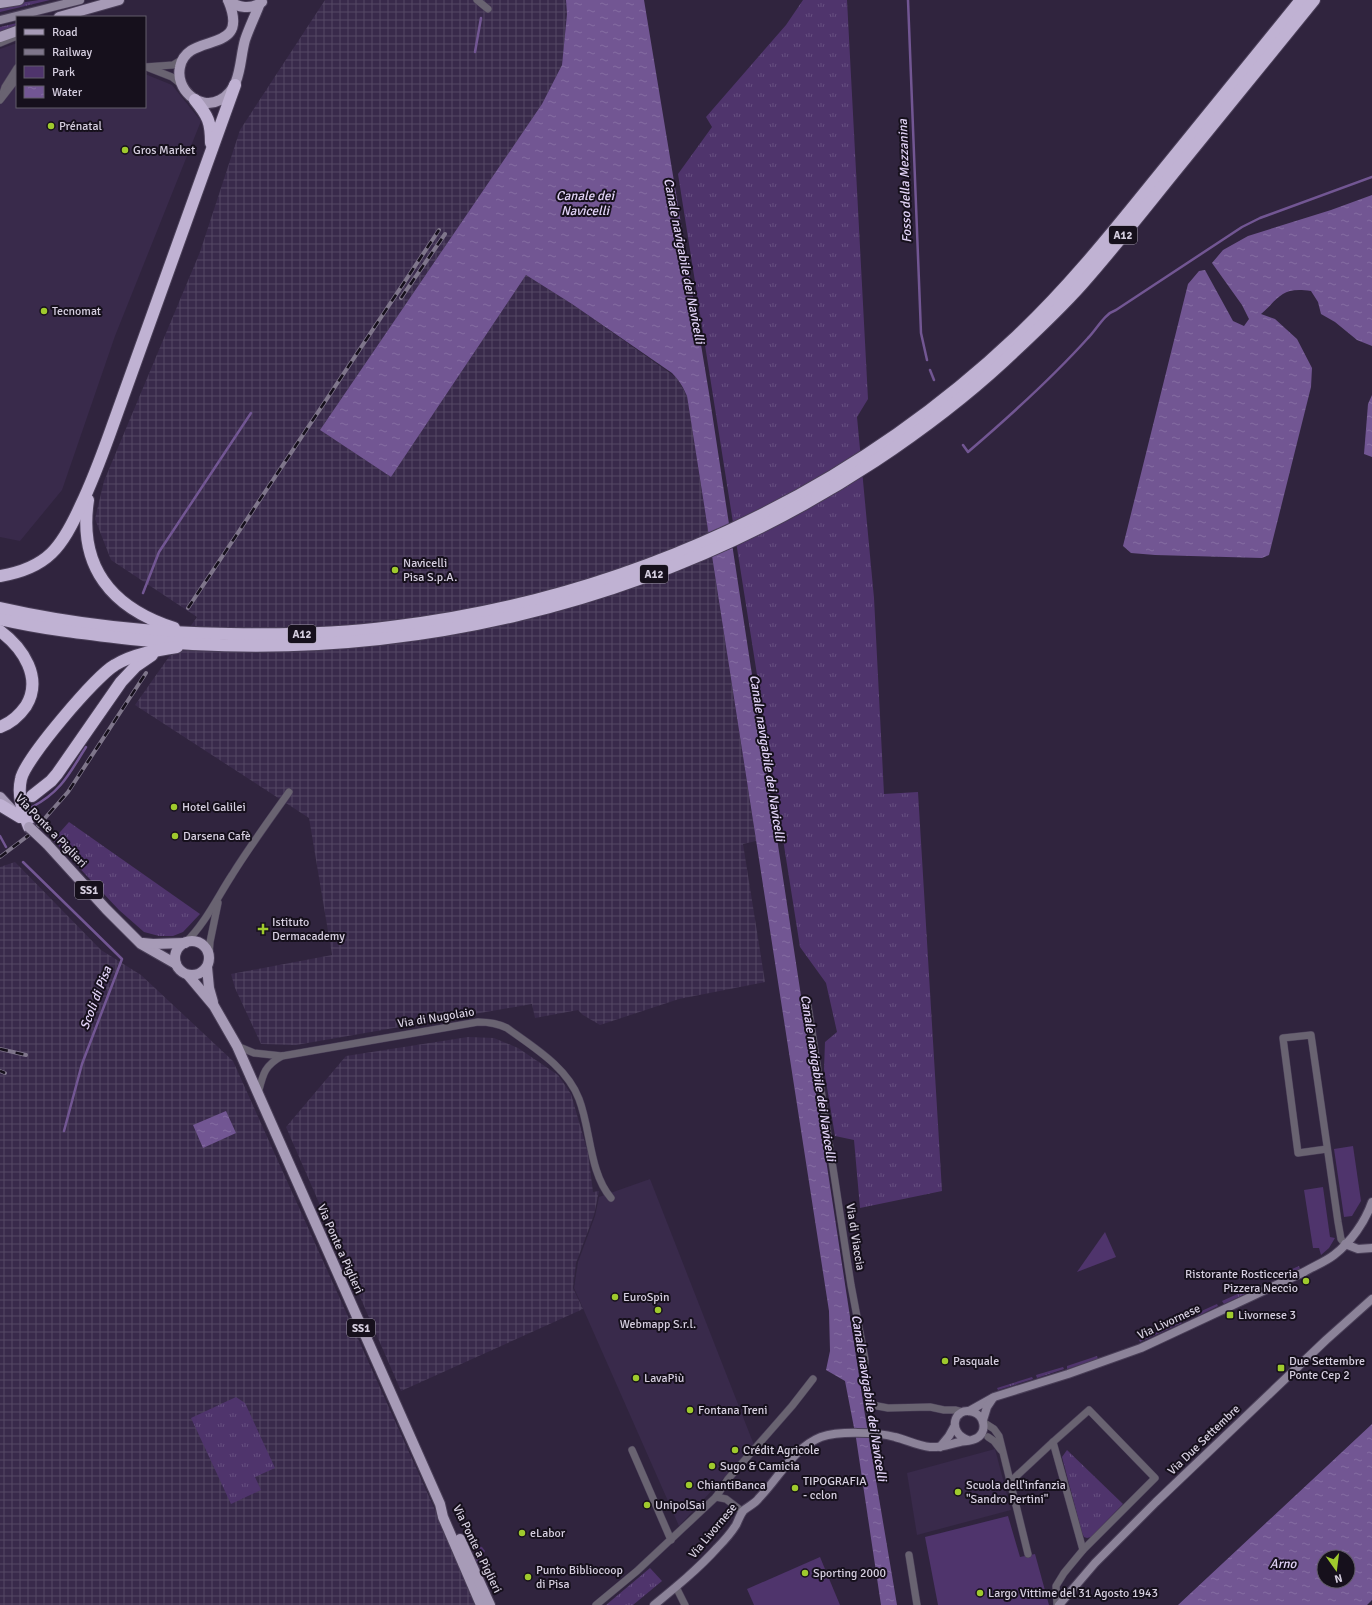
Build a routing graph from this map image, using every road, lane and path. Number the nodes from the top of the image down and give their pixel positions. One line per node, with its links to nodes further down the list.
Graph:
1 (19, 0): 9 (main road)
2 (80, 0): 12 (street)
3 (119, 0): 11 (main road)
4 (228, 0): 8 (main road); 17 (main road)
5 (478, 0): 10 (street)
6 (1301, 0): 26 (highway, A12)
7 (1314, 0): 26 (highway, A12)
8 (263, 2): 21 (main road)
9 (0, 3)
10 (488, 9)
11 (63, 16)
12 (0, 20)
13 (16, 31): 15 (main road)
14 (16, 36): 16 (street)
15 (0, 37)
16 (0, 43)
17 (184, 57): 18 (street); 22 (main road)
18 (146, 67): 22 (street)
19 (16, 70): 23 (street)
20 (16, 79): 23 (street)
21 (235, 85): 24 (main road); 25 (highway)
22 (182, 86): 24 (main road)
23 (1, 98)
24 (195, 100): 25 (highway)
25 (210, 154): 27 (highway)
26 (900, 437): 32 (highway, A12)
27 (90, 485): 28 (highway); 32 (highway)
28 (0, 576)
29 (0, 608): 32 (highway, A12)
30 (0, 619): 32 (highway, A12)
31 (0, 631): 34 (highway)
32 (194, 639): 33 (highway)
33 (158, 651): 36 (highway); 40 (highway)
34 (0, 727)
35 (289, 792): 41 (street)
36 (32, 796)
37 (0, 797): 39 (main road, Via Ponte a Piglieri / SS1)
38 (0, 805): 39 (highway)
39 (20, 818): 40 (main road, Via Ponte a Piglieri / SS1)
40 (29, 827): 42 (main road, Via Ponte a Piglieri / SS1, bridge)
41 (221, 894): 43 (street); 44 (street)
42 (133, 936): 43 (main road, Via Ponte a Piglieri / SS1); 45 (main road, Via Ponte a Piglieri / SS1)
43 (185, 942): 44 (main road, SS1); 45 (main road)
44 (209, 956): 46 (main road, SS1)
45 (176, 964): 47 (main road, SS1)
46 (207, 967): 47 (main road); 49 (main road, Via Ponte a Piglieri / SS1)
47 (188, 975): 49 (main road, Via Ponte a Piglieri / SS1)
48 (807, 999): 61 (street, Via di Viaccia)
49 (214, 1006): 50 (main road, Via Ponte a Piglieri / SS1)
50 (237, 1046): 51 (street, Via di Nugolaio); 52 (main road, Via Ponte a Piglieri / SS1)
51 (282, 1056): 52 (street, Via di Nugolaio); 54 (street, Via di Nugolaio)
52 (257, 1095): 75 (main road, Via Ponte a Piglieri / SS1)
53 (1327, 1149): 53 (street); 56 (street)
54 (611, 1198)
55 (1372, 1202): 56 (street, Via Livornese)
56 (1346, 1244): 57 (street); 60 (street, Via Livornese)
57 (1372, 1248)
58 (1372, 1299): 88 (street, Via Due Settembre)
59 (814, 1379): 74 (street)
60 (993, 1398): 62 (street, Via Livornese); 63 (street)
61 (944, 1410): 62 (street, Via di Viaccia); 64 (street)
62 (966, 1412): 63 (street); 64 (street)
63 (983, 1421): 65 (street); 67 (street)
64 (954, 1425): 68 (street); 70 (street)
65 (996, 1432): 66 (street); 72 (street)
66 (988, 1437): 67 (street); 72 (street)
67 (977, 1438): 68 (street)
68 (968, 1440): 70 (street, Via Livornese)
69 (1053, 1442): 73 (street, Via Due Settembre); 78 (street); 78 (street, Via Due Settembre)
70 (940, 1447): 76 (street, Via Livornese)
71 (632, 1450): 77 (street)
72 (1003, 1454): 73 (street)
73 (1010, 1482): 79 (street)
74 (716, 1497): 76 (street); 77 (street)
75 (440, 1504): 82 (main road, Via Ponte a Piglieri); 83 (main road, Via Ponte a Piglieri)
76 (743, 1512): 81 (street, Via Livornese)
77 (671, 1540): 84 (street)
78 (1083, 1550): 88 (street, Via Due Settembre)
79 (1028, 1554)
80 (909, 1555): 87 (street)
81 (676, 1587): 85 (street, Via Livornese); 86 (street)
82 (481, 1605)
83 (490, 1605)
84 (596, 1605)
85 (654, 1605)
86 (685, 1605)
87 (917, 1605)
88 (1058, 1605)

